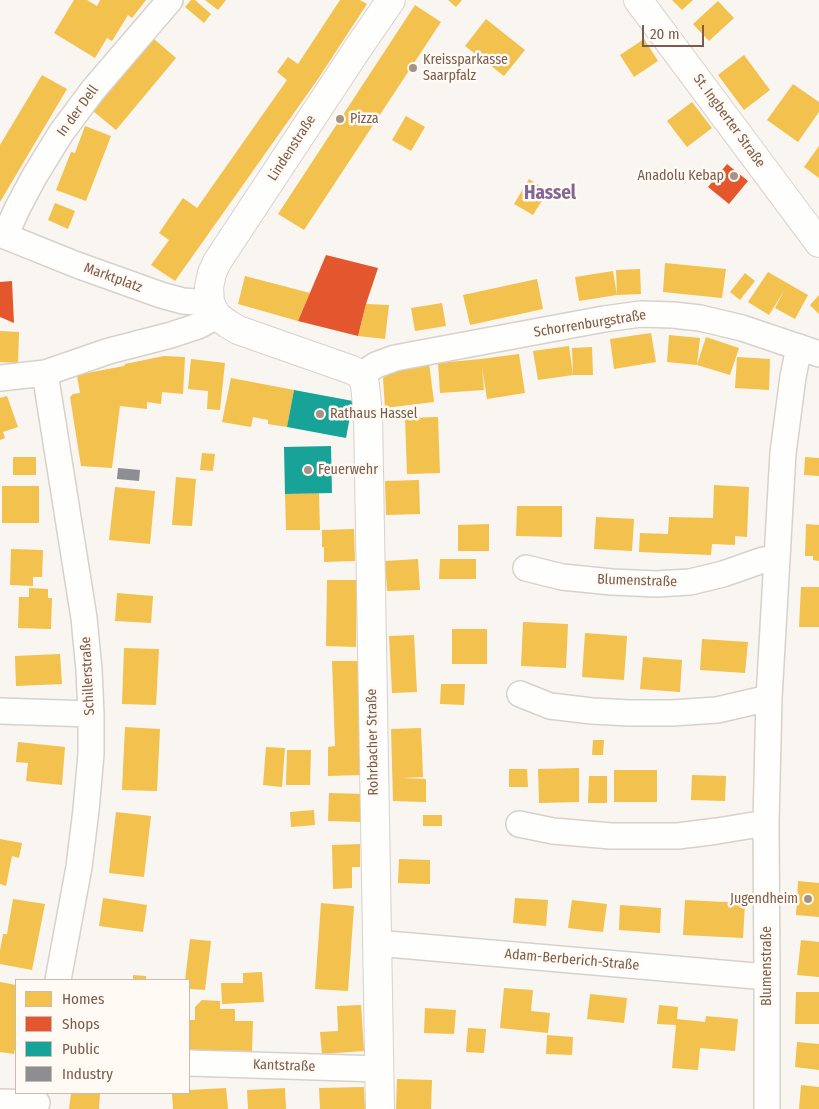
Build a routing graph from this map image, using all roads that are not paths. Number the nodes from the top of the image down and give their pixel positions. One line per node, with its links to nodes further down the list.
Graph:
1 (170, 0): 4 (street, In der Dell)
2 (391, 0): 6 (street, Lindenstraße)
3 (638, 0): 5 (street, St. Ingberter Straße)
4 (2, 235): 6 (street, Marktplatz)
5 (819, 243)
6 (214, 309): 8 (street); 9 (street, Marktplatz)
7 (809, 350): 9 (street, Schorrenburgstraße); 11 (street, Blumenstraße)
8 (45, 373): 10 (street); 16 (street, Schillerstraße)
9 (361, 376): 19 (street, Rohrbacher Straße)
10 (0, 378)
11 (776, 558): 12 (street, Blumenstraße); 14 (street, Blumenstraße)
12 (526, 568)
13 (520, 694): 14 (street)
14 (769, 698): 17 (street, Blumenstraße)
15 (0, 712): 16 (street)
16 (91, 714): 21 (street, Schillerstraße)
17 (766, 823): 18 (street); 20 (street, Blumenstraße)
18 (519, 824)
19 (376, 943): 20 (street, Adam-Berberich-Straße); 23 (street, Rohrbacher Straße)
20 (767, 977): 27 (street, Blumenstraße)
21 (58, 979)
22 (190, 1063): 23 (street, Kantstraße)
23 (379, 1069): 26 (street, Rohrbacher Straße)
24 (0, 1102): 25 (street)
25 (37, 1102)
26 (380, 1109)
27 (766, 1109)

